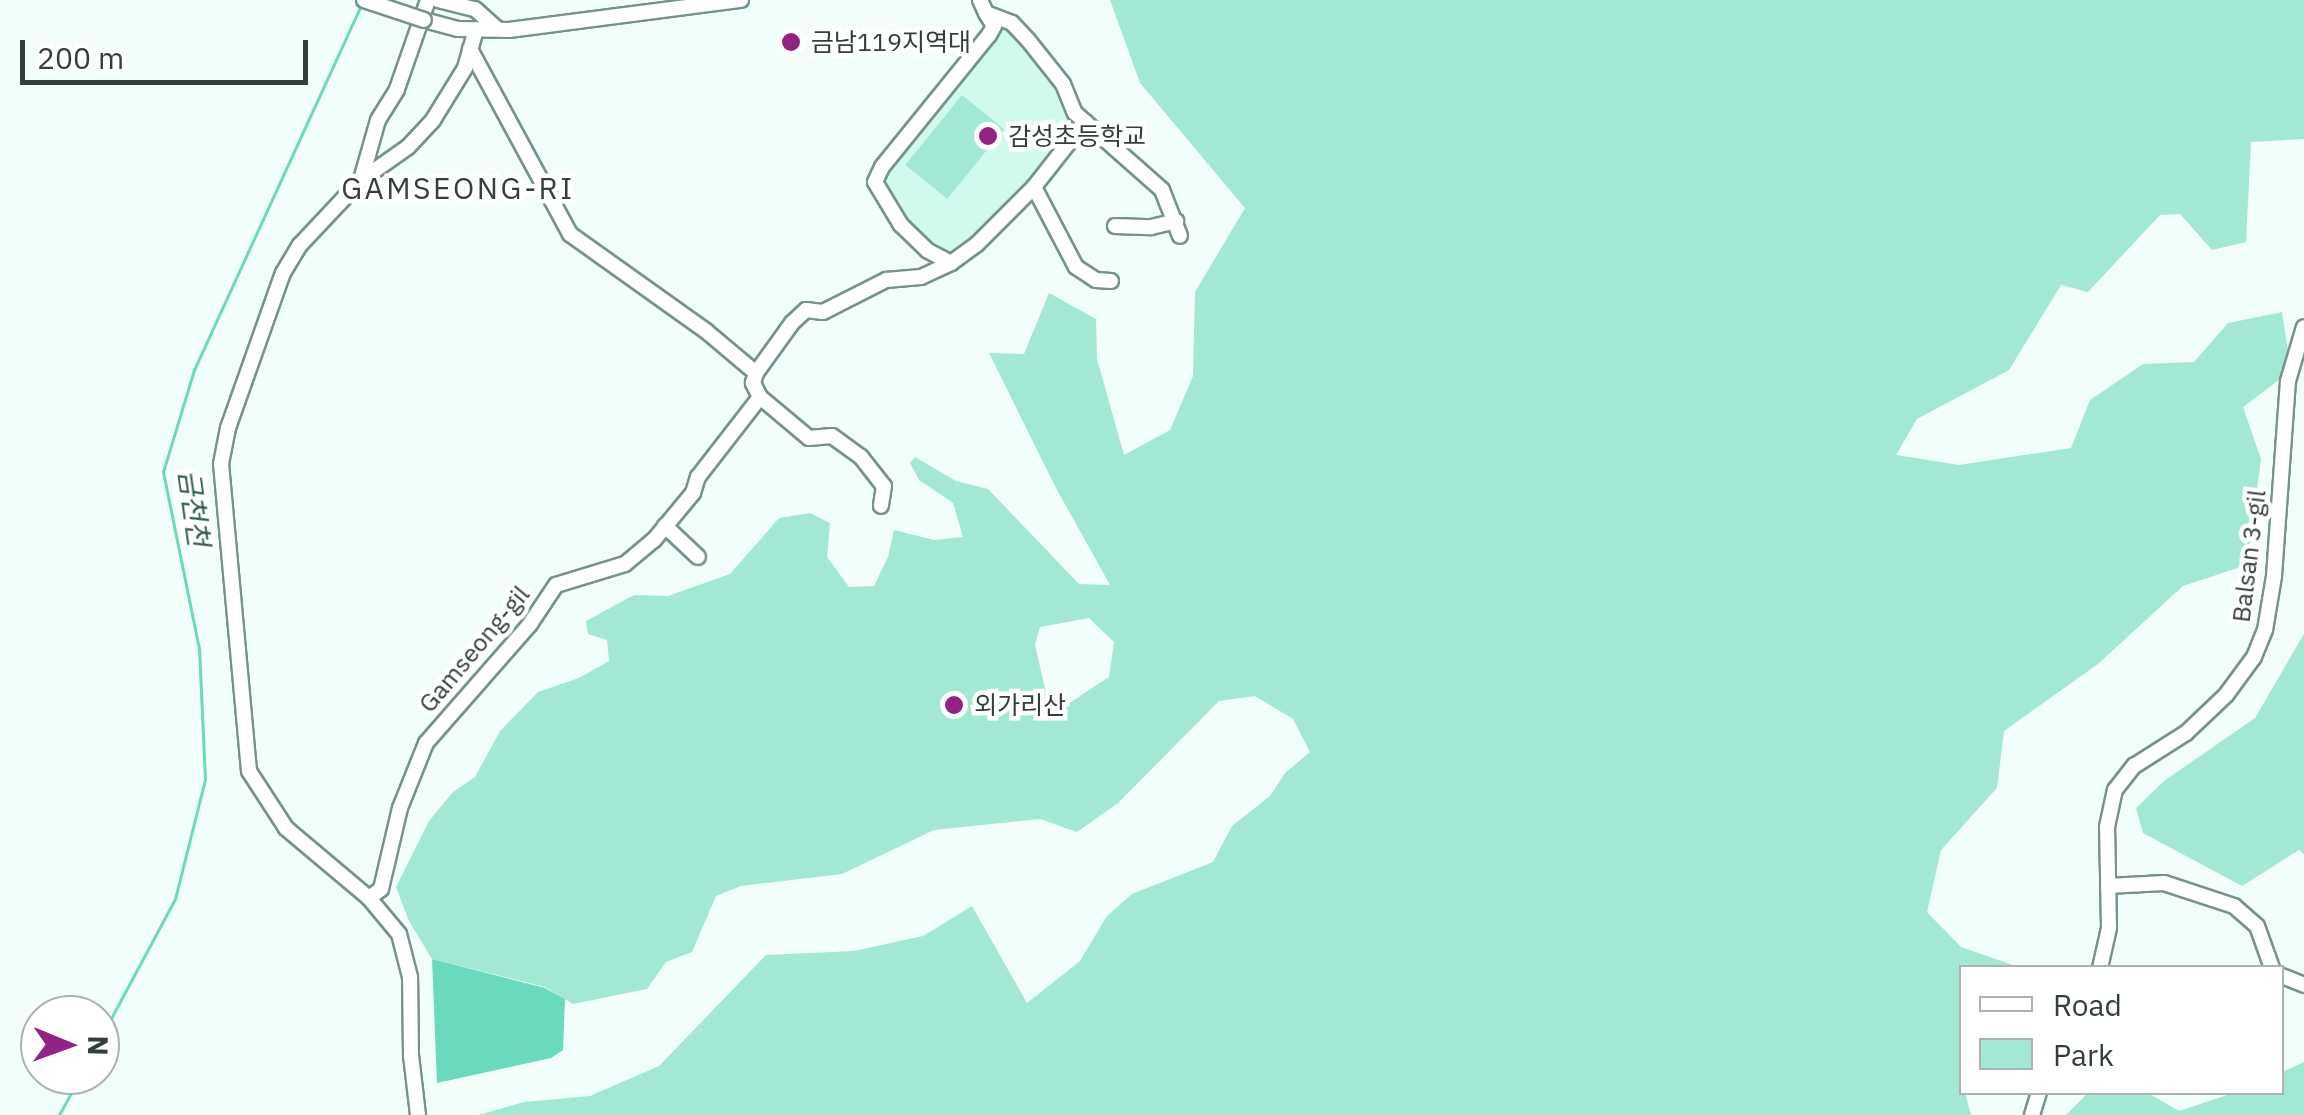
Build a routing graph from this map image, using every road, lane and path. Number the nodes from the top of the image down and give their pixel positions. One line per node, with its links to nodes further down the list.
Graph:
1 (364, 0): 7 (street, bridge)
2 (428, 0): 10 (street)
3 (438, 0): 6 (street)
4 (740, 0): 6 (street)
5 (983, 7): 9 (street); 13 (street)
6 (496, 29): 7 (street)
7 (476, 30): 8 (street)
8 (470, 49): 10 (street); 16 (street)
9 (1085, 122): 11 (street); 12 (street)
10 (361, 180): 22 (street)
11 (1034, 187): 13 (street); 14 (street)
12 (1114, 226)
13 (951, 263): 16 (street)
14 (1110, 281)
15 (2304, 327): 21 (street, Balsan 3-gil)
16 (756, 374): 17 (street)
17 (760, 396): 18 (street); 19 (street, Gamseong-gil)
18 (881, 506)
19 (664, 526): 20 (street); 22 (street, Gamseong-gil)
20 (698, 557)
21 (2108, 886): 23 (street, Balsan 3-gil); 24 (street)
22 (369, 898): 25 (street)
23 (2101, 965)
24 (2271, 965)
25 (418, 1115)

